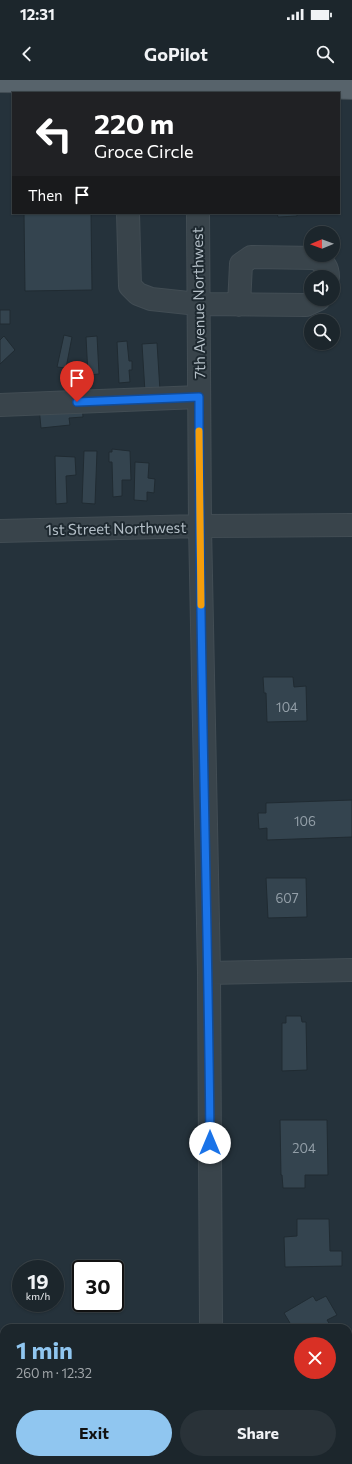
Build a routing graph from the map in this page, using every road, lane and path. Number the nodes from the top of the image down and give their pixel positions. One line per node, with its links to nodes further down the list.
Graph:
1 (0, 81): 3 (main road)
2 (197, 85): 3 (main road); 4 (main road)
3 (33, 87)
4 (352, 88)
5 (128, 214): 8 (street)
6 (198, 214): 8 (street, 7th Avenue Northwest)
7 (328, 270): 9 (street)
8 (198, 304): 9 (street); 11 (street, 7th Avenue Northwest)
9 (239, 305): 10 (street)
10 (304, 305)
11 (199, 397): 12 (street); 14 (street, 7th Avenue Northwest)
12 (0, 405)
13 (352, 525): 14 (street, 1st Street Northwest)
14 (200, 526): 15 (street, 1st Street Northwest); 17 (street, 7th Avenue Northwest)
15 (0, 531)
16 (352, 970): 17 (street)
17 (209, 973): 18 (street, 7th Avenue Northwest)
18 (211, 1324)

